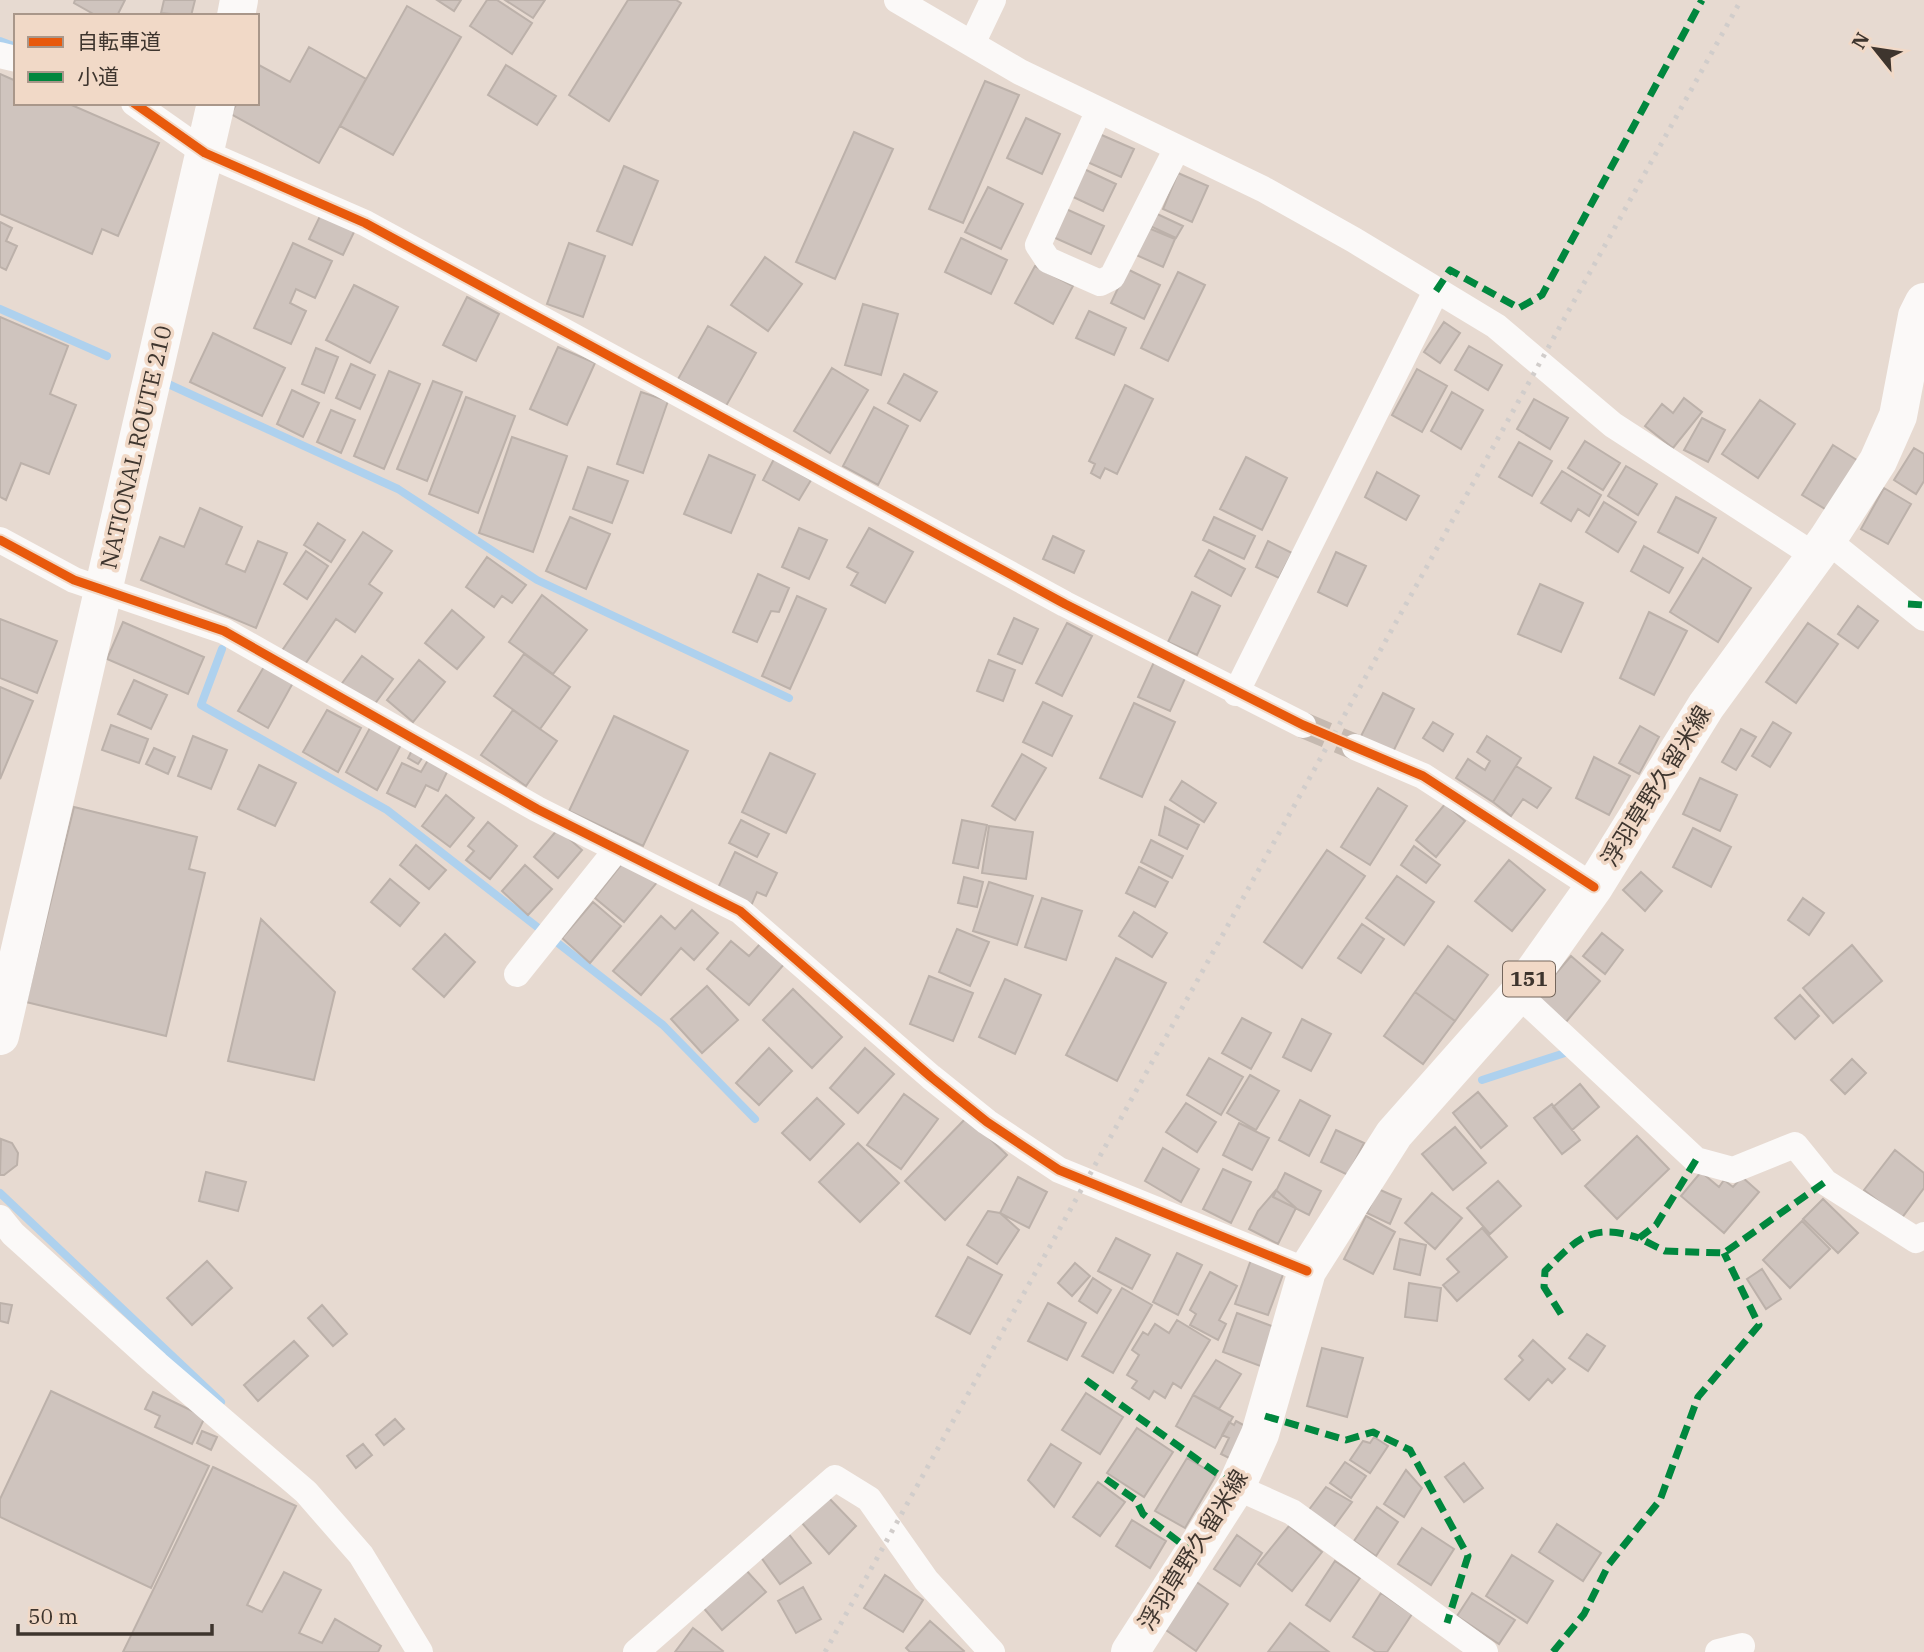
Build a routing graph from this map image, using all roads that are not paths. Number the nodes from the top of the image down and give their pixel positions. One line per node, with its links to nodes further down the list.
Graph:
1 (897, 0): 3 (street)
2 (993, 0): 3 (street)
3 (972, 44): 6 (street)
4 (137, 105): 8 (street)
5 (216, 105): 8 (main road, NATIONAL ROUTE 210)
6 (1099, 110): 7 (street); 7 (street)
7 (1177, 148): 9 (street)
8 (205, 153): 13 (main road, NATIONAL ROUTE 210); 15 (street)
9 (1436, 291): 12 (street); 15 (street)
10 (1924, 302): 12 (main road, 浮羽草野久留米線 / 151)
11 (0, 540): 13 (street)
12 (1821, 548): 14 (street); 19 (main road, 浮羽草野久留米線 / 151)
13 (102, 588): 18 (street); 22 (main road, NATIONAL ROUTE 210)
14 (1924, 618)
15 (1236, 692): 16 (street)
16 (1303, 726)
17 (1355, 747): 19 (street)
18 (617, 849): 20 (street); 25 (street)
19 (1594, 887): 21 (main road, 浮羽草野久留米線 / 151)
20 (517, 974)
21 (1518, 994): 24 (street); 25 (main road, 浮羽草野久留米線 / 151)
22 (0, 1036)
23 (0, 1218): 27 (street)
24 (1924, 1235)
25 (1307, 1271): 26 (main road, 浮羽草野久留米線 / 151)
26 (1236, 1487): 30 (main road, 浮羽草野久留米線 / 151); 31 (street)
27 (420, 1652)
28 (636, 1652): 29 (street)
29 (992, 1652)
30 (1130, 1652)
31 (1485, 1652)

